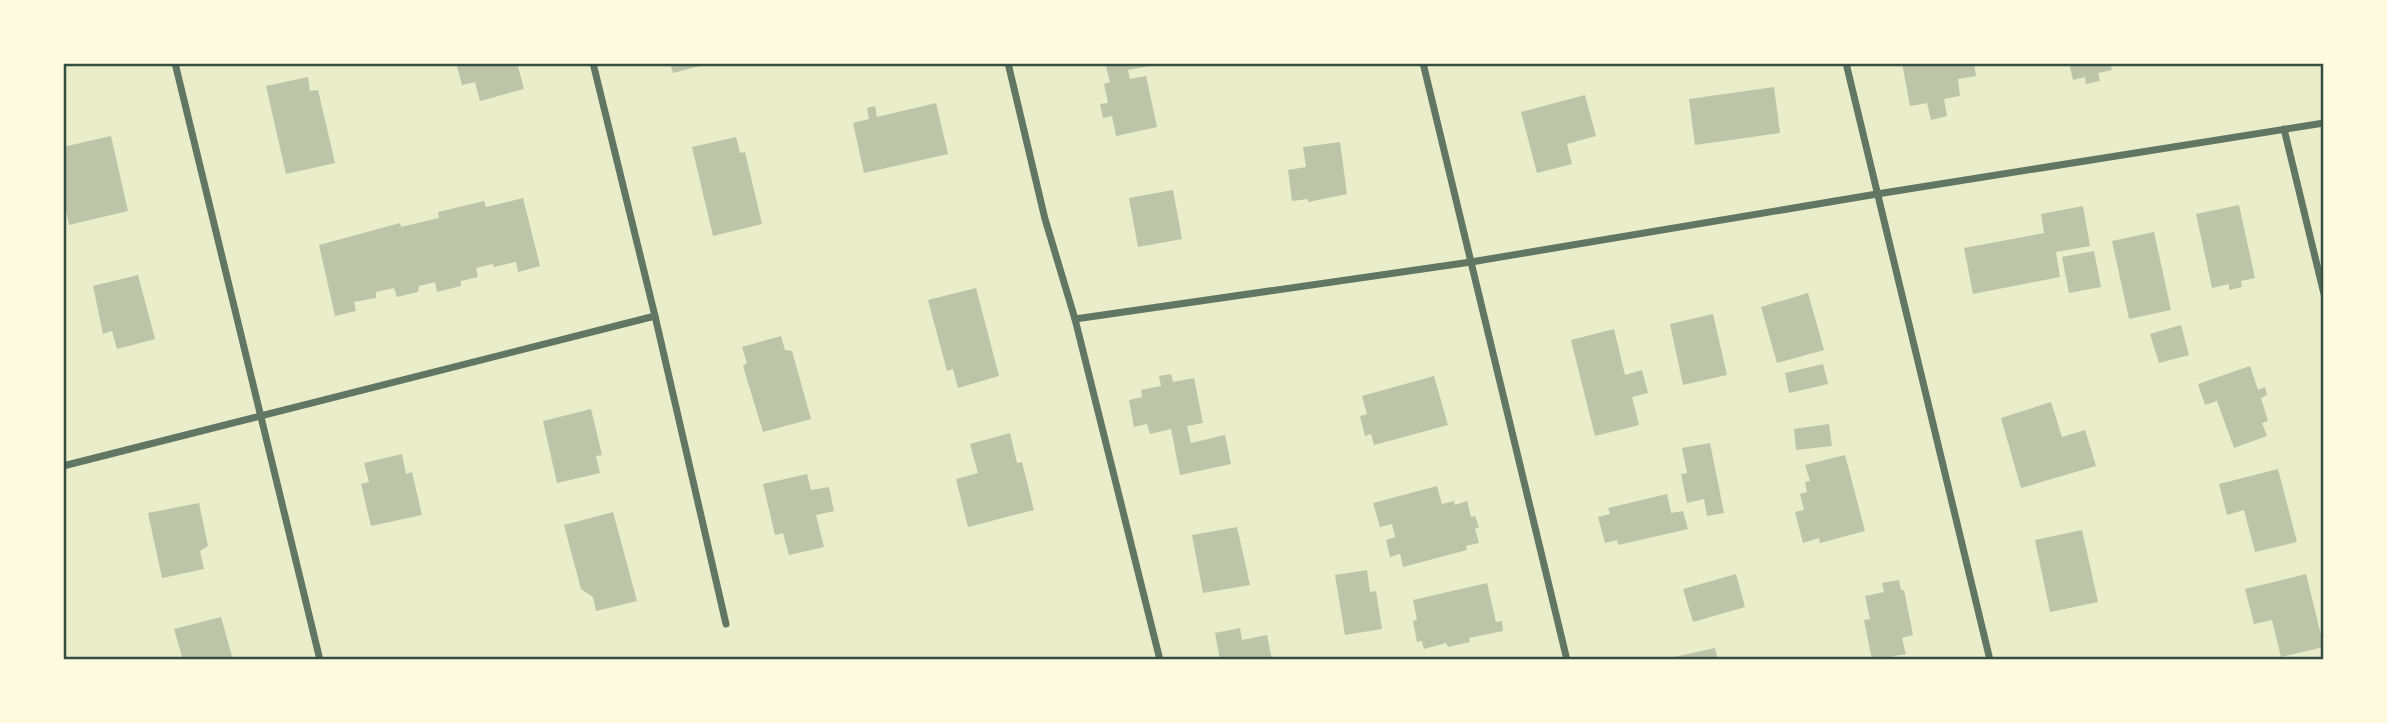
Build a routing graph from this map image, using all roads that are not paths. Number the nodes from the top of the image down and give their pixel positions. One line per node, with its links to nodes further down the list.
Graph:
1 (176, 63): 13 (street)
2 (593, 63): 11 (street)
3 (1008, 63): 12 (street)
4 (1423, 63): 9 (street)
5 (1846, 63): 8 (street)
6 (2324, 123): 7 (street)
7 (2284, 129): 8 (street); 10 (street)
8 (1877, 194): 9 (street); 19 (street)
9 (1471, 262): 12 (street); 18 (street)
10 (2324, 294)
11 (655, 316): 13 (street); 15 (street)
12 (1074, 319): 17 (street)
13 (260, 415): 14 (street); 16 (street)
14 (63, 466)
15 (726, 624)
16 (320, 660)
17 (1160, 660)
18 (1567, 660)
19 (1990, 660)

